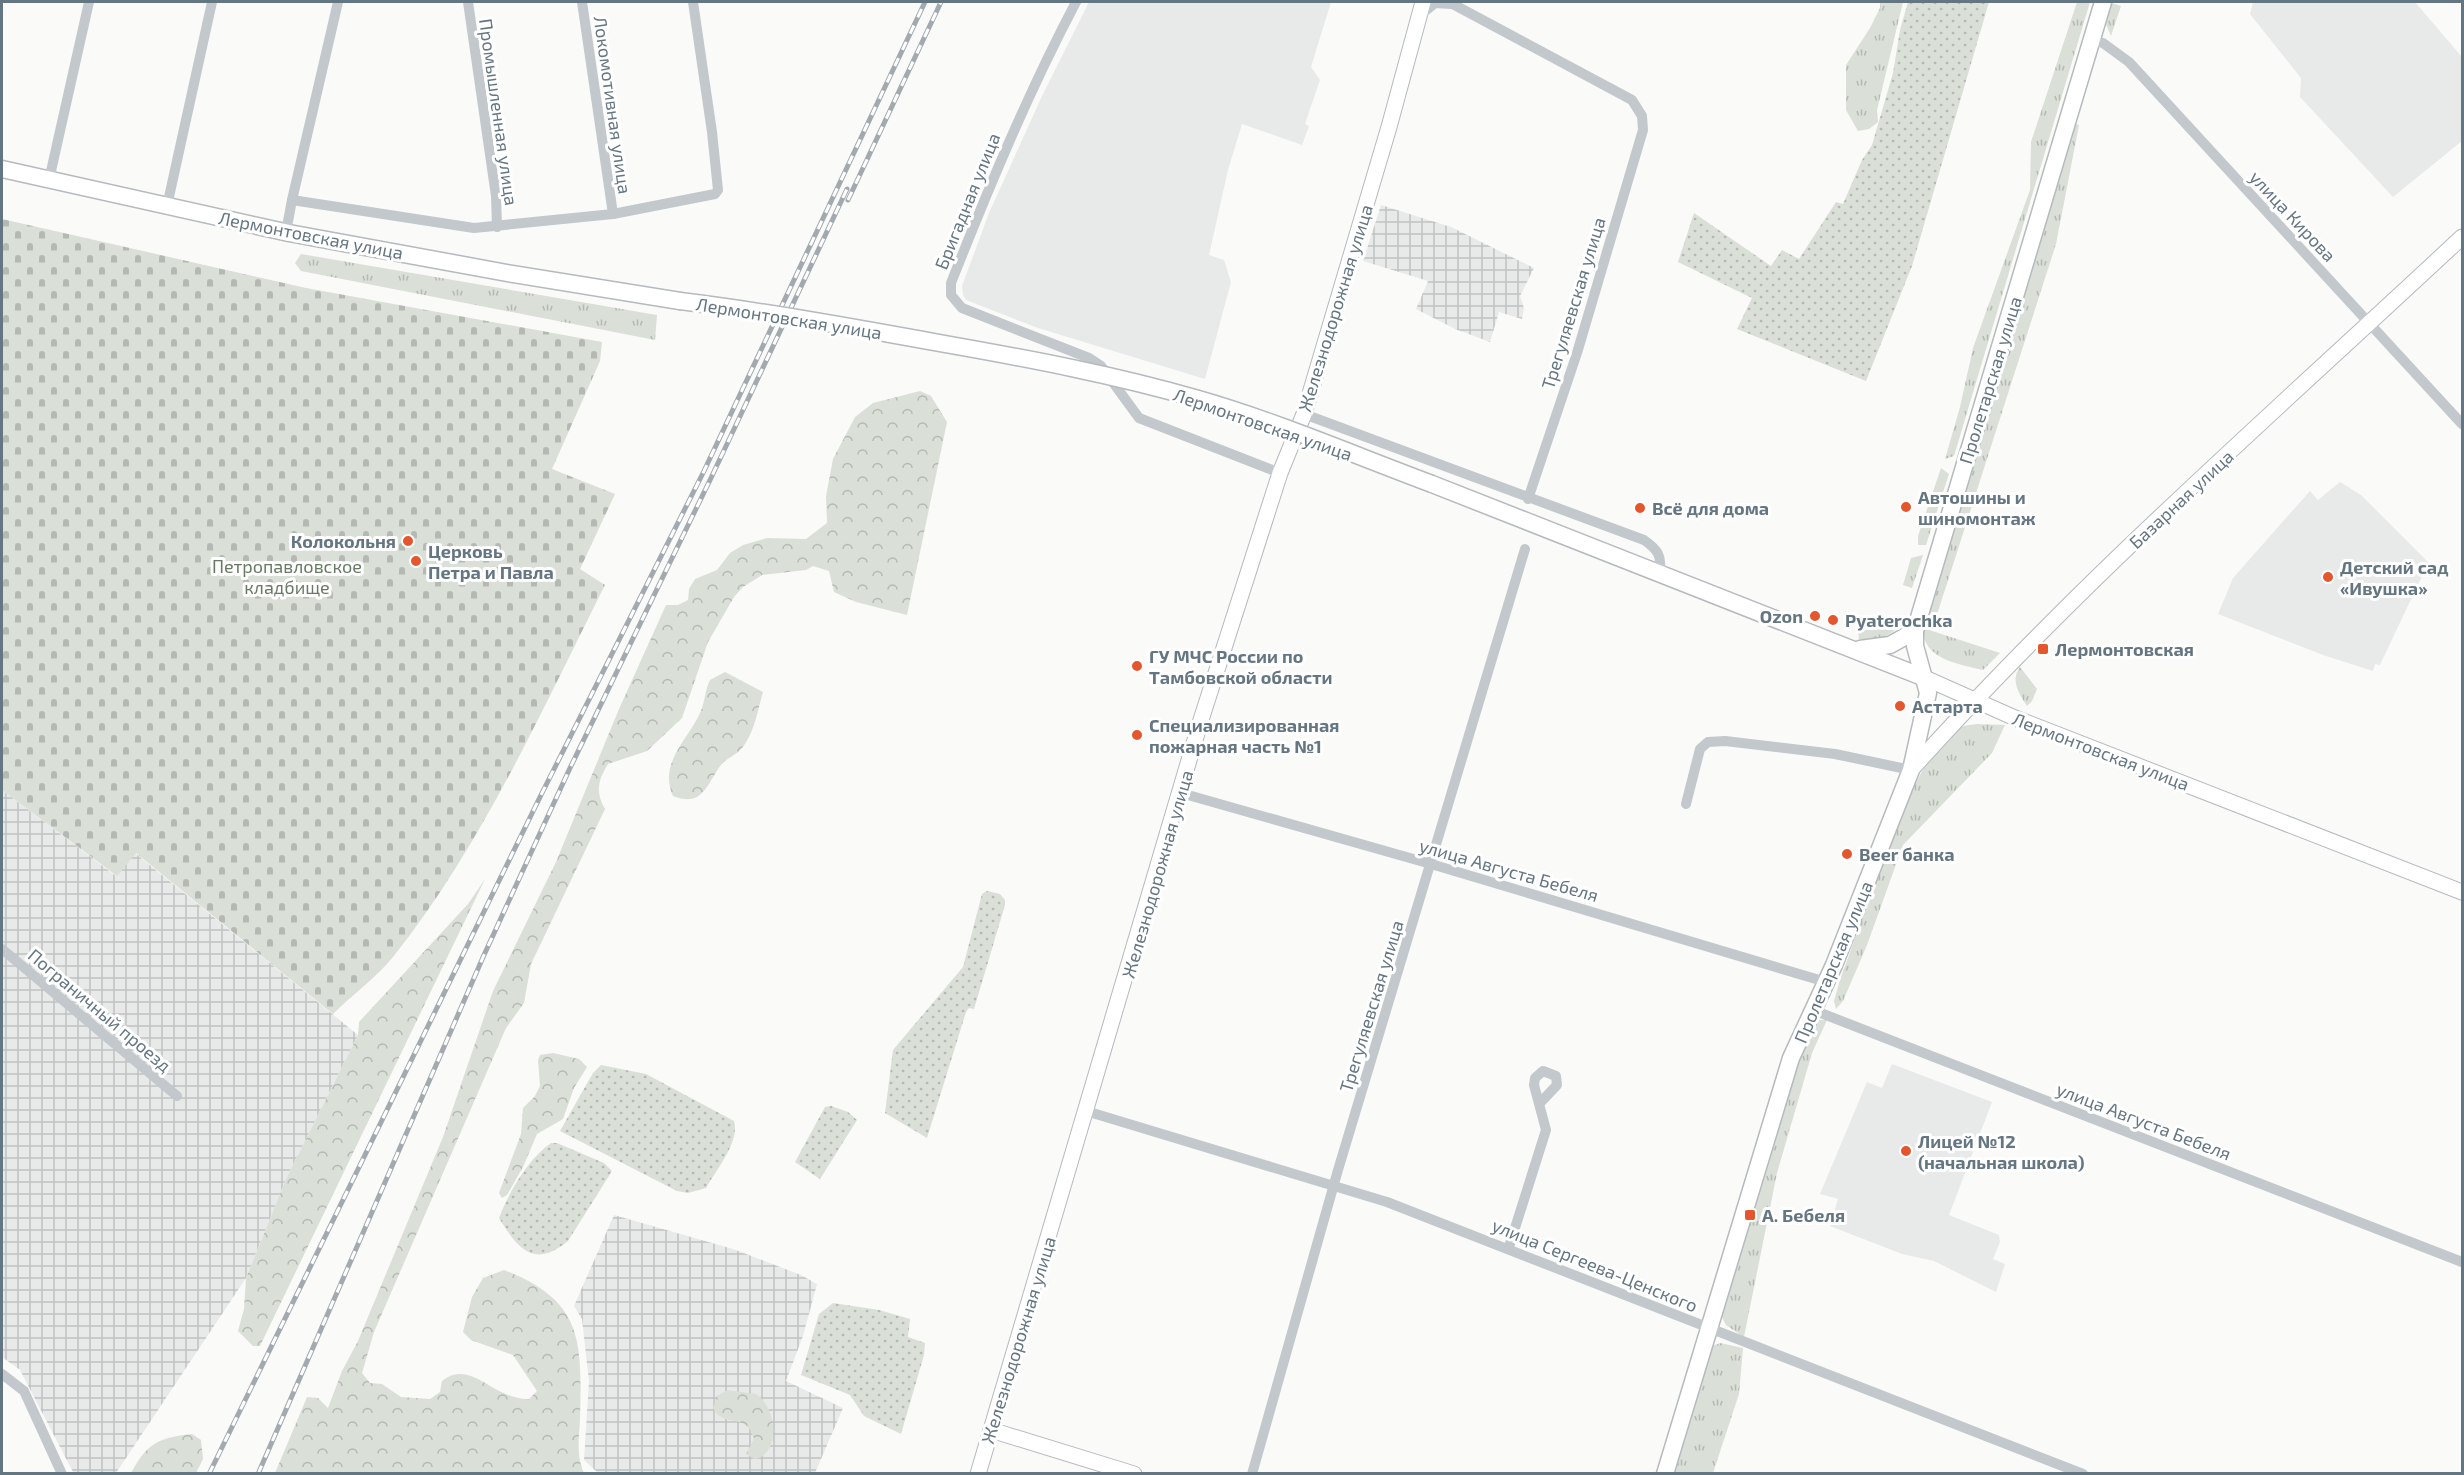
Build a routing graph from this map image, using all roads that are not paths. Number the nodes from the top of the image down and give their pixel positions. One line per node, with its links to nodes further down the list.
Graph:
1 (89, 2): 13 (street)
2 (212, 2): 15 (street)
3 (338, 2): 14 (street)
4 (468, 2): 17 (street, Промышленная улица)
5 (582, 2): 16 (street, Локомотивная улица)
6 (693, 2): 16 (street)
7 (1076, 2): 23 (street, Бригадная улица)
8 (2103, 2): 11 (main road, Пролетарская улица)
9 (1450, 3): 10 (street); 24 (street, Трегуляевская улица)
10 (1421, 8): 21 (street, Железнодорожная улица)
11 (2092, 40): 20 (street, улица Кирова); 27 (main road, Пролетарская улица)
12 (2, 169): 13 (main road, Лермонтовская улица)
13 (49, 180): 15 (main road, Лермонтовская улица)
14 (292, 200): 17 (street); 18 (street)
15 (166, 206): 18 (main road, Лермонтовская улица)
16 (613, 214): 17 (street)
17 (497, 227)
18 (286, 232): 26 (main road, Лермонтовская улица, bridge)
19 (2463, 237): 20 (street, Базарная улица)
20 (2370, 324): 22 (street, улица Кирова); 30 (street, Базарная улица)
21 (1304, 414): 23 (street, Железнодорожная улица); 24 (street)
22 (2463, 424)
23 (1281, 472): 32 (street, Железнодорожная улица)
24 (1528, 499): 26 (street)
25 (1525, 549): 34 (street, Трегуляевская улица)
26 (1659, 573): 28 (main road, Лермонтовская улица)
27 (1915, 631): 28 (main road); 29 (main road, Пролетарская улица)
28 (1852, 649): 29 (main road, Лермонтовская улица)
29 (1925, 678): 30 (street, Лермонтовская улица); 31 (main road, Пролетарская улица)
30 (1976, 700): 31 (street, Базарная улица); 35 (street, Лермонтовская улица)
31 (1911, 770): 33 (street); 37 (main road, Пролетарская улица)
32 (1181, 793): 34 (street, улица Августа Бебеля); 41 (street, Железнодорожная улица)
33 (1686, 804)
34 (1431, 864): 37 (street, улица Августа Бебеля); 42 (street, Трегуляевская улица)
35 (2463, 892)
36 (2, 950): 39 (street, Пограничный проезд)
37 (1826, 982): 38 (main road, Пролетарская улица)
38 (1813, 1010): 44 (street, улица Августа Бебеля); 45 (main road, Пролетарская улица)
39 (177, 1096)
40 (1539, 1104): 43 (street)
41 (1086, 1111): 42 (street, улица Сергеева-Ценского); 47 (street, Железнодорожная улица)
42 (1334, 1187): 43 (street, улица Сергеева-Ценского); 51 (street, Трегуляевская улица)
43 (1509, 1247): 45 (street, улица Сергеева-Ценского)
44 (2463, 1262)
45 (1708, 1328): 52 (main road, Пролетарская улица); 53 (street, улица Сергеева-Ценского)
46 (2, 1374): 48 (street)
47 (991, 1430): 49 (street, Железнодорожная улица); 50 (street)
48 (62, 1473)
49 (978, 1473)
50 (1128, 1473)
51 (1252, 1473)
52 (1665, 1473)
53 (2083, 1473)

